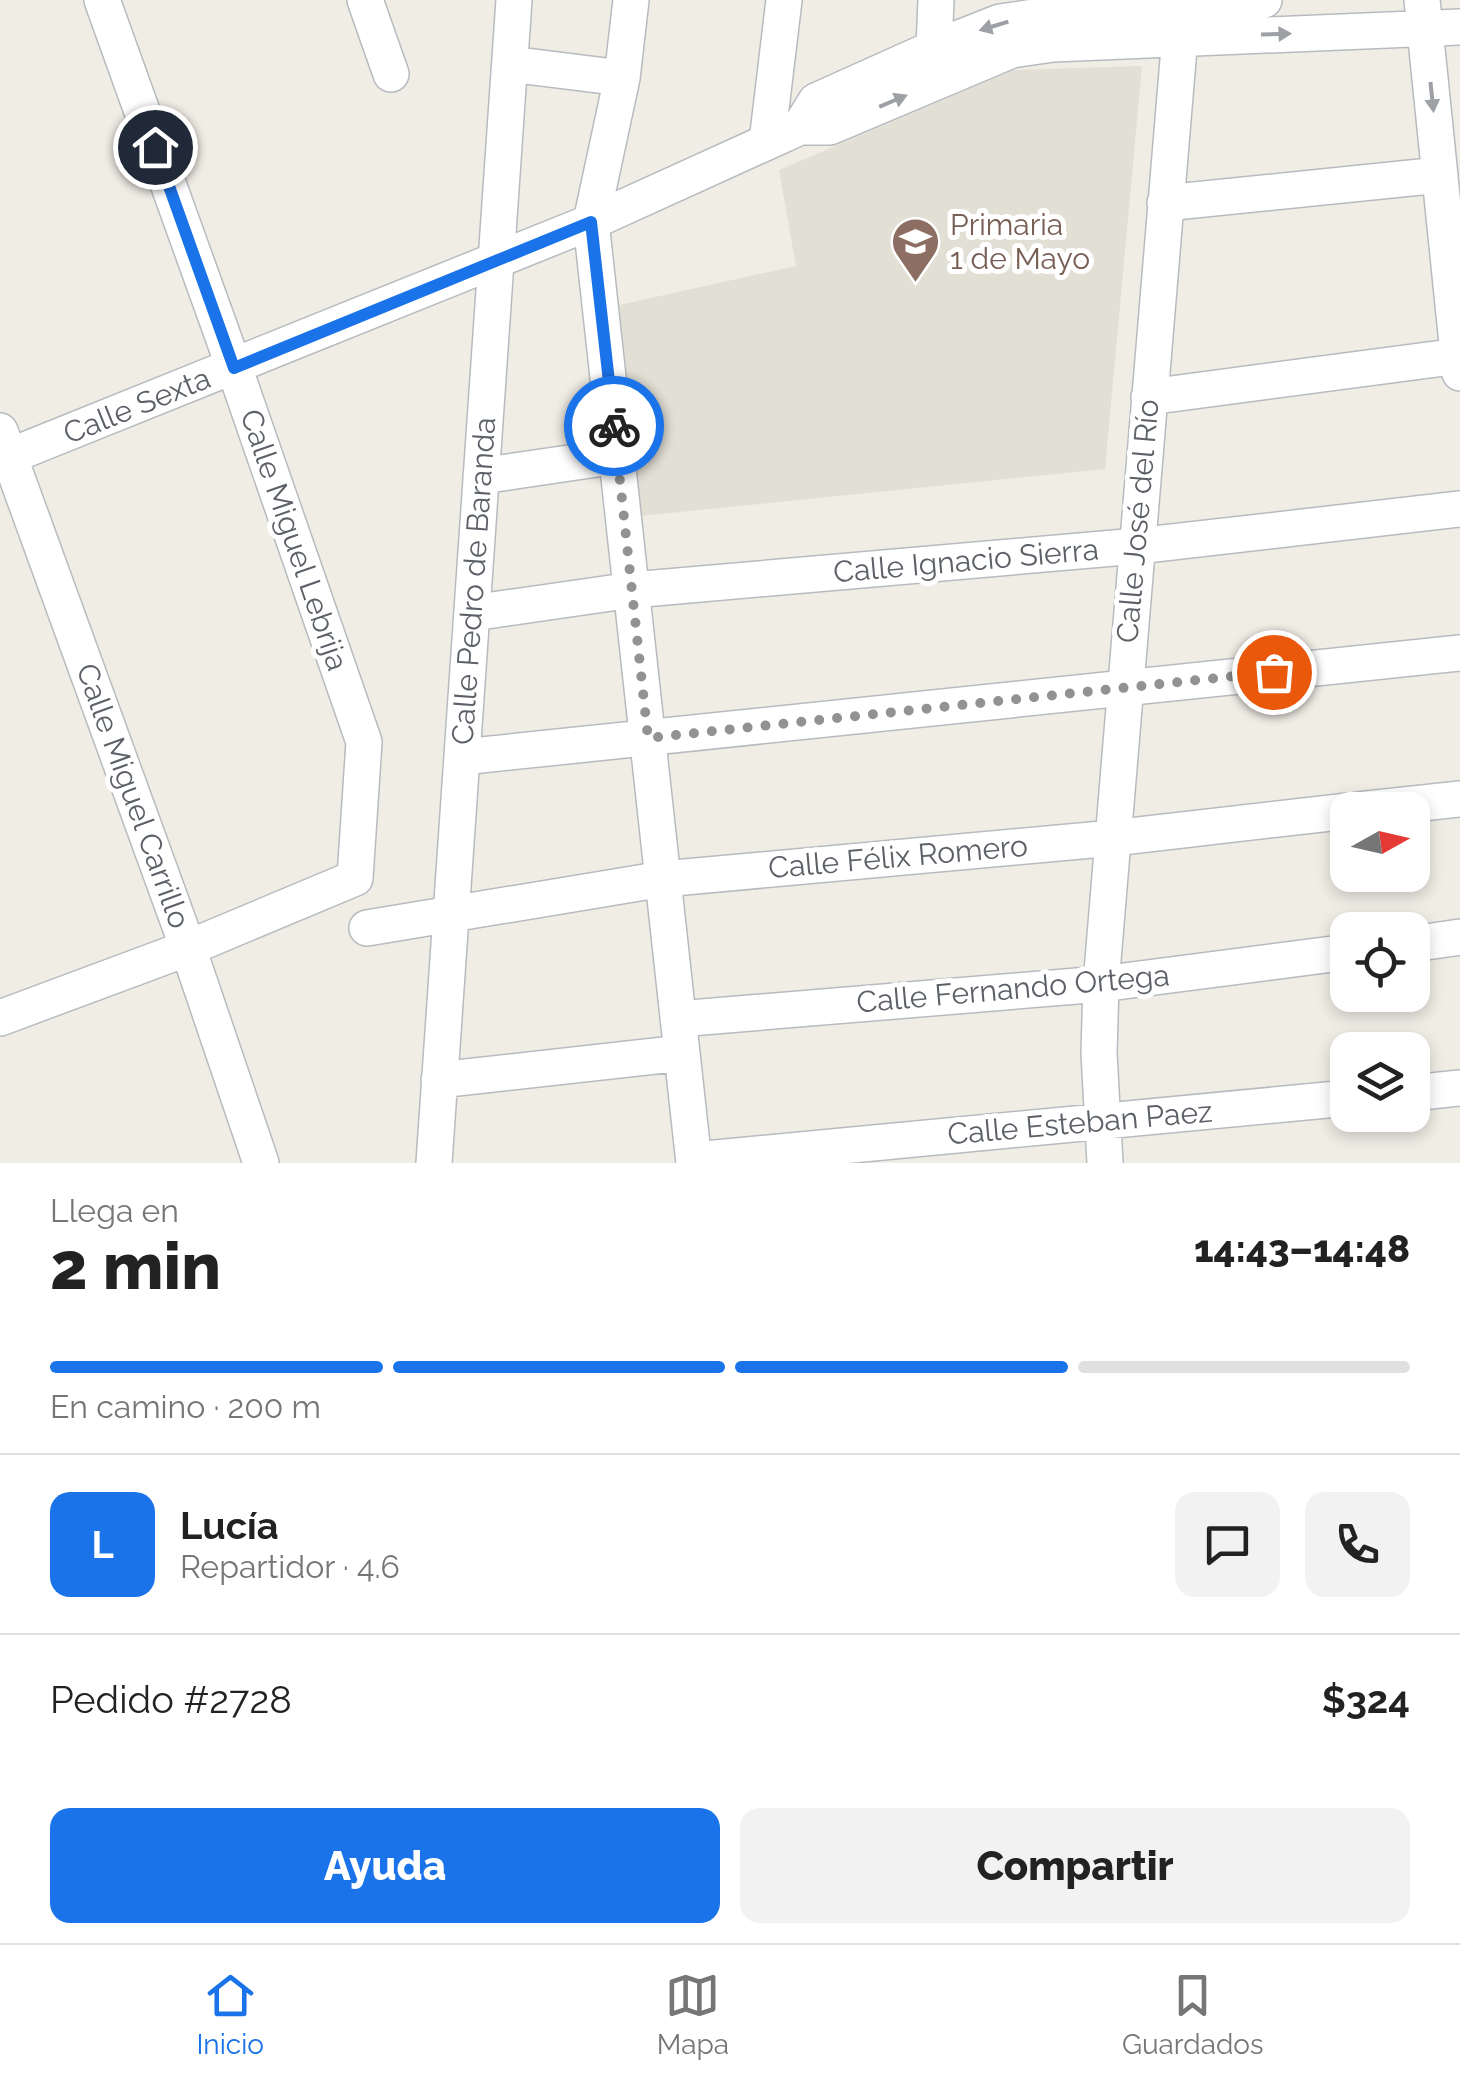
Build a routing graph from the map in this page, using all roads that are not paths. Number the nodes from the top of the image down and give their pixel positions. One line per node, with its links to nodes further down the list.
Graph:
1 (102, 0): 24 (street, Calle Miguel Lebrija)
2 (365, 0): 15 (street)
3 (514, 0): 14 (street, Calle Pedro de Baranda)
4 (631, 0): 16 (street)
5 (784, 0): 18 (street)
6 (936, 0): 13 (street)
7 (1264, 0): 10 (street)
8 (1458, 0): 12 (street)
9 (1075, 6): 10 (street); 13 (street, one-way to 13)
10 (1182, 14): 11 (street, one-way to 11); 17 (street, one-way to 10); 20 (street, Calle José del Río)
11 (1424, 14): 12 (street); 19 (street, one-way to 19)
12 (1460, 23)
13 (934, 48): 17 (street)
14 (510, 64): 16 (street); 22 (street, Calle Pedro de Baranda)
15 (391, 74)
16 (622, 78): 21 (street)
17 (800, 127): 18 (street, Calle Sexta)
18 (767, 142): 21 (street, Calle Sexta)
19 (1440, 175): 20 (street); 23 (street)
20 (1165, 203): 25 (street, Calle José del Río)
21 (591, 222): 22 (street, Calle Sexta); 27 (street)
22 (495, 260): 24 (street, Calle Sexta); 28 (street, Calle Pedro de Baranda)
23 (1459, 365): 25 (street)
24 (234, 368): 26 (street, Calle Sexta); 46 (street, Calle Miguel Lebrija)
25 (1149, 397): 30 (street, Calle José del Río)
26 (3, 449): 46 (street, Calle Miguel Carrillo)
27 (617, 456): 28 (street); 31 (street)
28 (481, 476): 32 (street, Calle Pedro de Baranda)
29 (1460, 508): 30 (street, Calle Ignacio Sierra)
30 (1137, 546): 31 (street, Calle Ignacio Sierra); 34 (street, Calle José del Río)
31 (632, 590): 32 (street, Calle Ignacio Sierra); 35 (street)
32 (472, 613): 36 (street, Calle Pedro de Baranda)
33 (1460, 653): 34 (street)
34 (1124, 686): 35 (street); 40 (street, Calle José del Río)
35 (648, 738): 36 (street); 41 (street)
36 (462, 757): 42 (street, Calle Pedro de Baranda)
37 (1460, 798): 38 (street)
38 (1430, 802)
39 (1330, 813): 40 (street, Calle Félix Romero)
40 (1112, 838): 41 (street, Calle Félix Romero); 48 (street, Calle José del Río)
41 (663, 879): 42 (street, Calle Félix Romero); 50 (street)
42 (451, 916): 43 (street, Calle Félix Romero); 51 (street, Calle Pedro de Baranda)
43 (368, 928)
44 (1460, 937): 45 (street)
45 (1430, 941)
46 (188, 948): 49 (street); 57 (street, Calle Miguel Carrillo)
47 (1330, 954): 48 (street, Calle Fernando Ortega)
48 (1101, 984): 50 (street, Calle Fernando Ortega); 55 (street, Calle José del Río)
49 (0, 1018)
50 (680, 1036): 51 (street, Calle Fernando Ortega); 56 (street)
51 (439, 1080): 58 (street, Calle Pedro de Baranda)
52 (1460, 1088): 53 (street)
53 (1430, 1090)
54 (1330, 1100): 55 (street, Calle Esteban Paez)
55 (1101, 1120): 56 (street, Calle Esteban Paez); 59 (street, Calle José del Río)
56 (694, 1162)
57 (261, 1163)
58 (434, 1163)
59 (1105, 1163)

